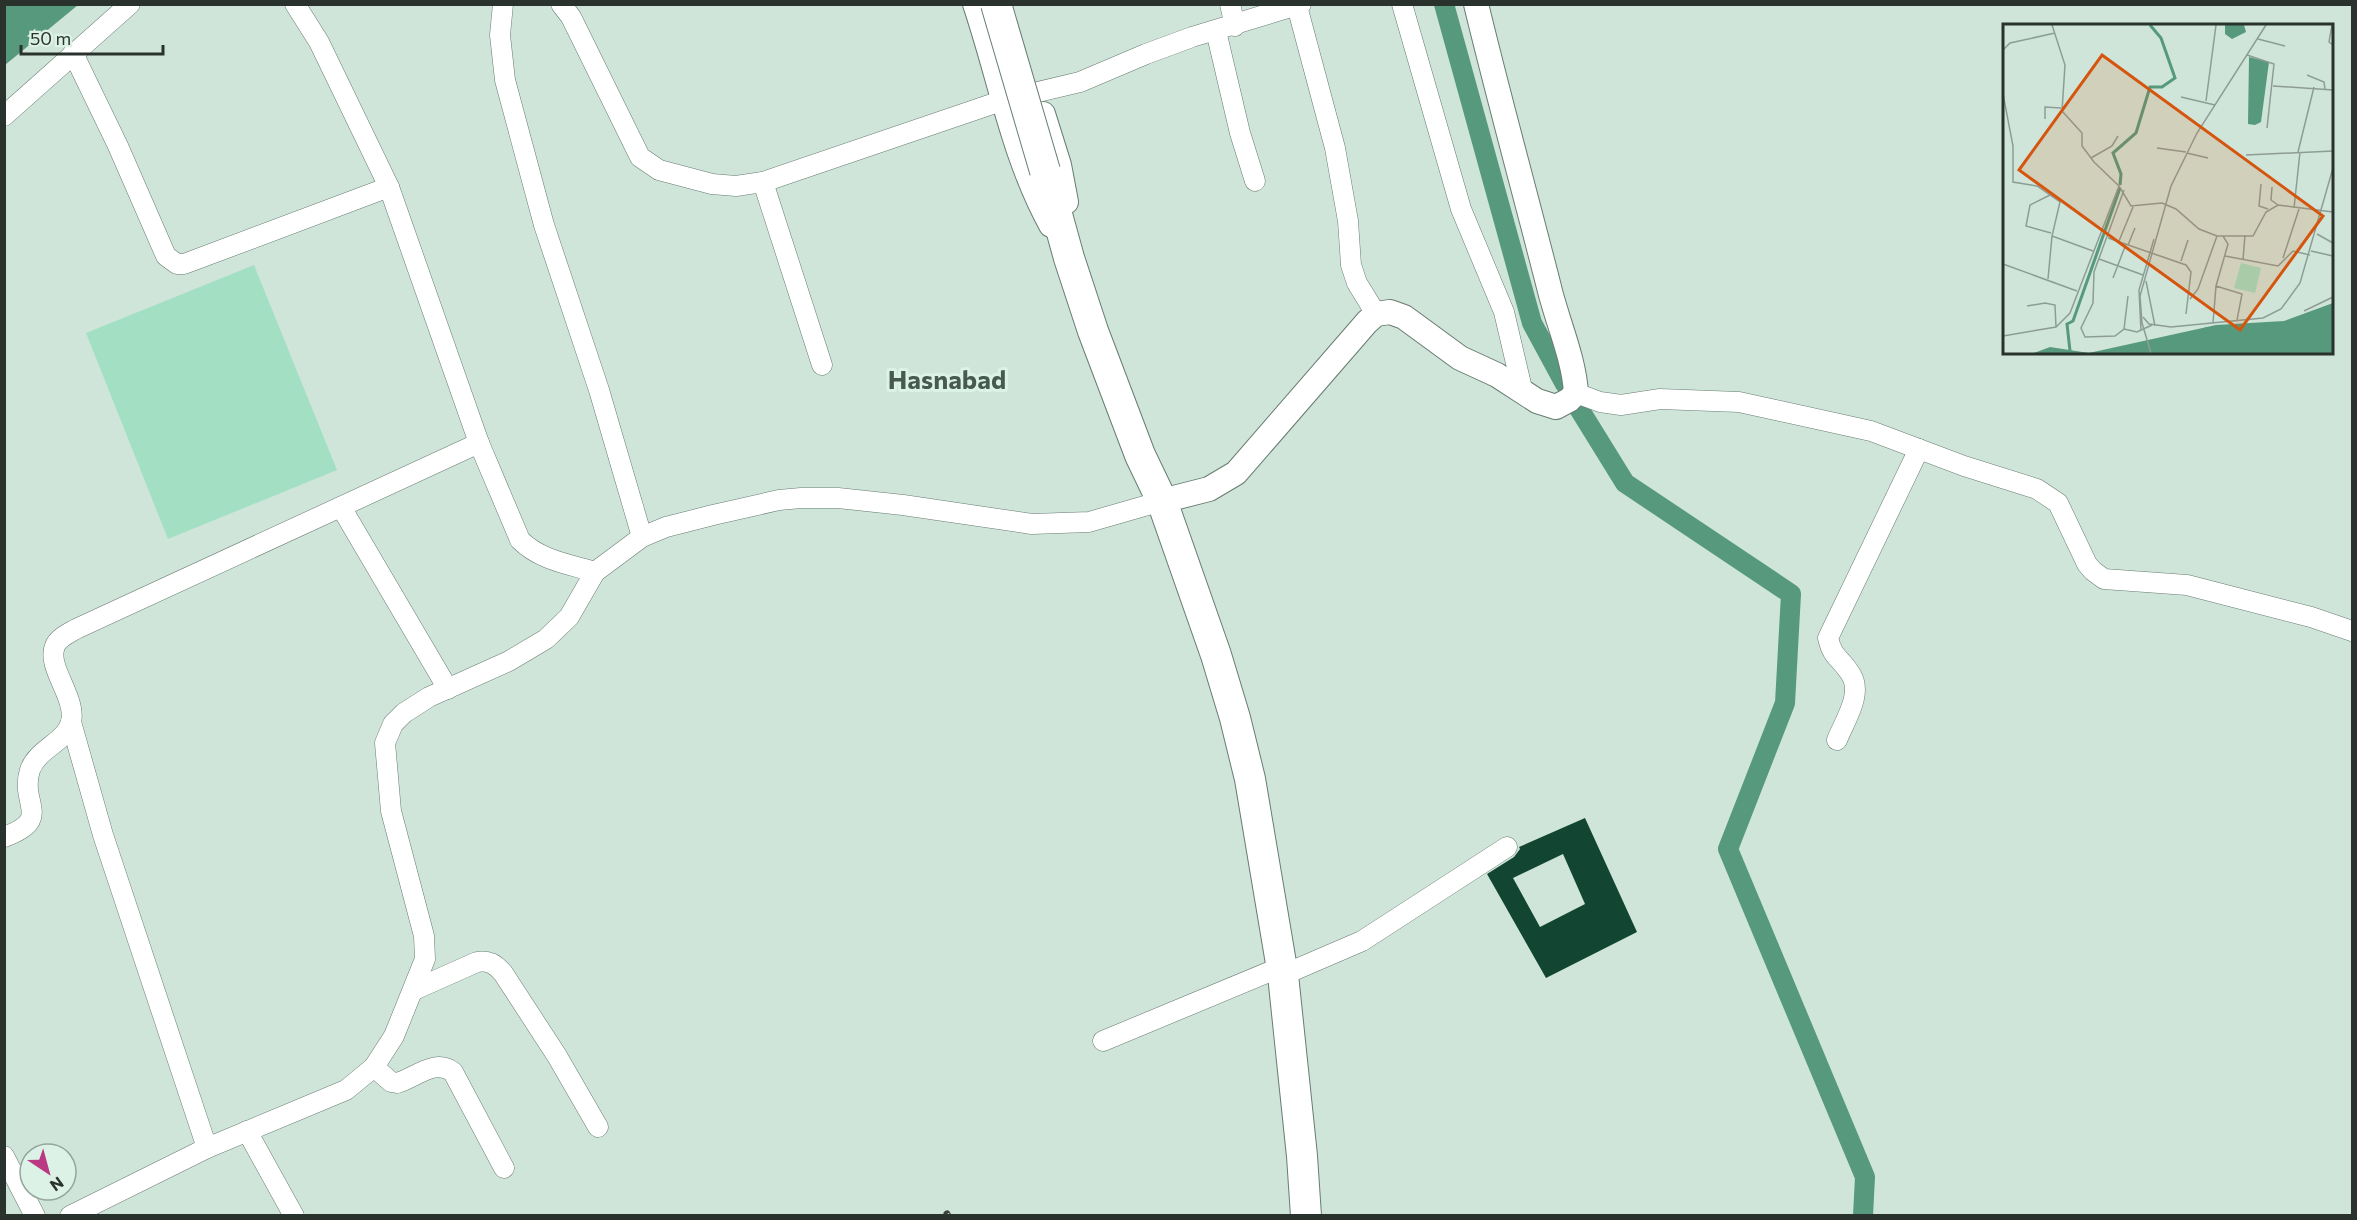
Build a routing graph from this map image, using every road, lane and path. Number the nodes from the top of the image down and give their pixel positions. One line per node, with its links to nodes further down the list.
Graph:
1 (130, 4): 13 (street)
2 (295, 4): 19 (street)
3 (503, 4): 29 (street)
4 (561, 4): 18 (street)
5 (975, 4): 15 (street)
6 (996, 4): 20 (main road, bridge)
7 (1008, 4): 14 (street)
8 (1230, 4): 12 (street)
9 (1401, 4): 23 (street)
10 (1476, 4): 24 (street)
11 (1299, 5): 12 (street); 21 (street)
12 (1225, 28): 14 (street); 17 (street)
13 (73, 53): 16 (street); 19 (street)
14 (1036, 93): 15 (street); 20 (street)
15 (1004, 100): 18 (street); 20 (street)
16 (4, 116)
17 (1255, 181)
18 (763, 182): 22 (street)
19 (390, 187): 25 (street)
20 (1069, 258): 27 (main road)
21 (1376, 314): 23 (street); 27 (street)
22 (822, 365)
23 (1523, 393): 24 (street)
24 (1575, 393): 26 (street)
25 (479, 442): 28 (street); 30 (street)
26 (1919, 449): 31 (street); 34 (street)
27 (1162, 501): 29 (street); 37 (main road)
28 (341, 507): 32 (street); 33 (street)
29 (642, 537): 30 (street)
30 (595, 572): 32 (street)
31 (2352, 631)
32 (448, 689): 38 (street)
33 (71, 722): 35 (street); 43 (street)
34 (1837, 740)
35 (4, 837)
36 (1507, 847): 37 (street)
37 (1282, 971): 39 (street); 49 (main road)
38 (414, 990): 40 (street); 41 (street)
39 (1103, 1041)
40 (374, 1067): 42 (street); 45 (street)
41 (598, 1127)
42 (247, 1131): 43 (street); 48 (street)
43 (207, 1148): 47 (street)
44 (4, 1156): 46 (street)
45 (504, 1168)
46 (35, 1215)
47 (70, 1215)
48 (294, 1215)
49 (1306, 1215)

